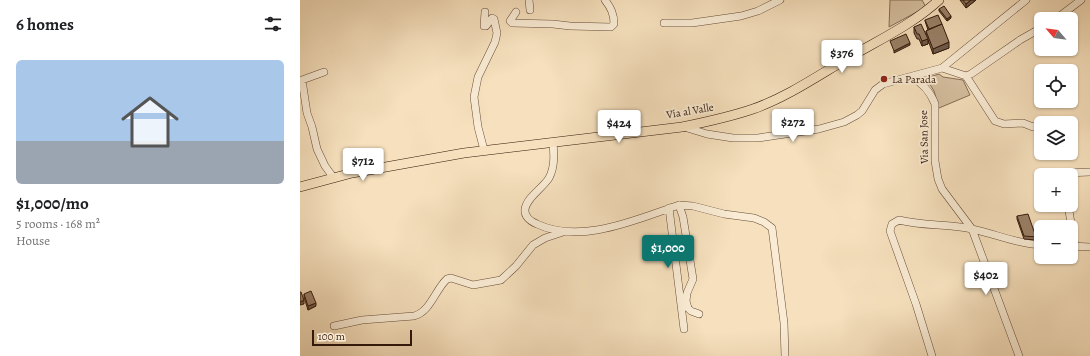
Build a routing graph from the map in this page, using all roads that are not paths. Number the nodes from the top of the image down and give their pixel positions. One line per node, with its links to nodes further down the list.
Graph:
1 (528, 0): 7 (street)
2 (605, 0): 9 (street)
3 (780, 0): 11 (street)
4 (939, 0): 17 (main road, Vía al Valle)
5 (1026, 0): 13 (street)
6 (1081, 0): 10 (street)
7 (530, 10)
8 (485, 12): 20 (street)
9 (516, 12)
10 (1065, 12)
11 (664, 23)
12 (1034, 32): 15 (street)
13 (942, 68): 15 (street); 16 (street)
14 (324, 72): 23 (street)
15 (966, 76): 18 (street)
16 (911, 77): 17 (street); 27 (street, Via San Jose)
17 (682, 127): 19 (main road, Vía al Valle)
18 (1034, 127)
19 (553, 142): 20 (main road, Vía al Valle); 28 (street)
20 (484, 150): 23 (main road, Vía al Valle)
21 (1078, 172): 22 (street)
22 (1090, 172)
23 (333, 178): 24 (main road, Vía al Valle)
24 (300, 188)
25 (679, 205): 26 (street); 32 (street); 35 (street)
26 (669, 208): 28 (street); 34 (street)
27 (972, 229): 29 (street); 36 (street); 37 (street, Via San Jose)
28 (565, 232): 33 (street)
29 (1034, 245)
30 (1078, 246): 31 (street)
31 (1090, 247)
32 (699, 314)
33 (334, 326)
34 (684, 329)
35 (785, 356)
36 (932, 356)
37 (1019, 356)

